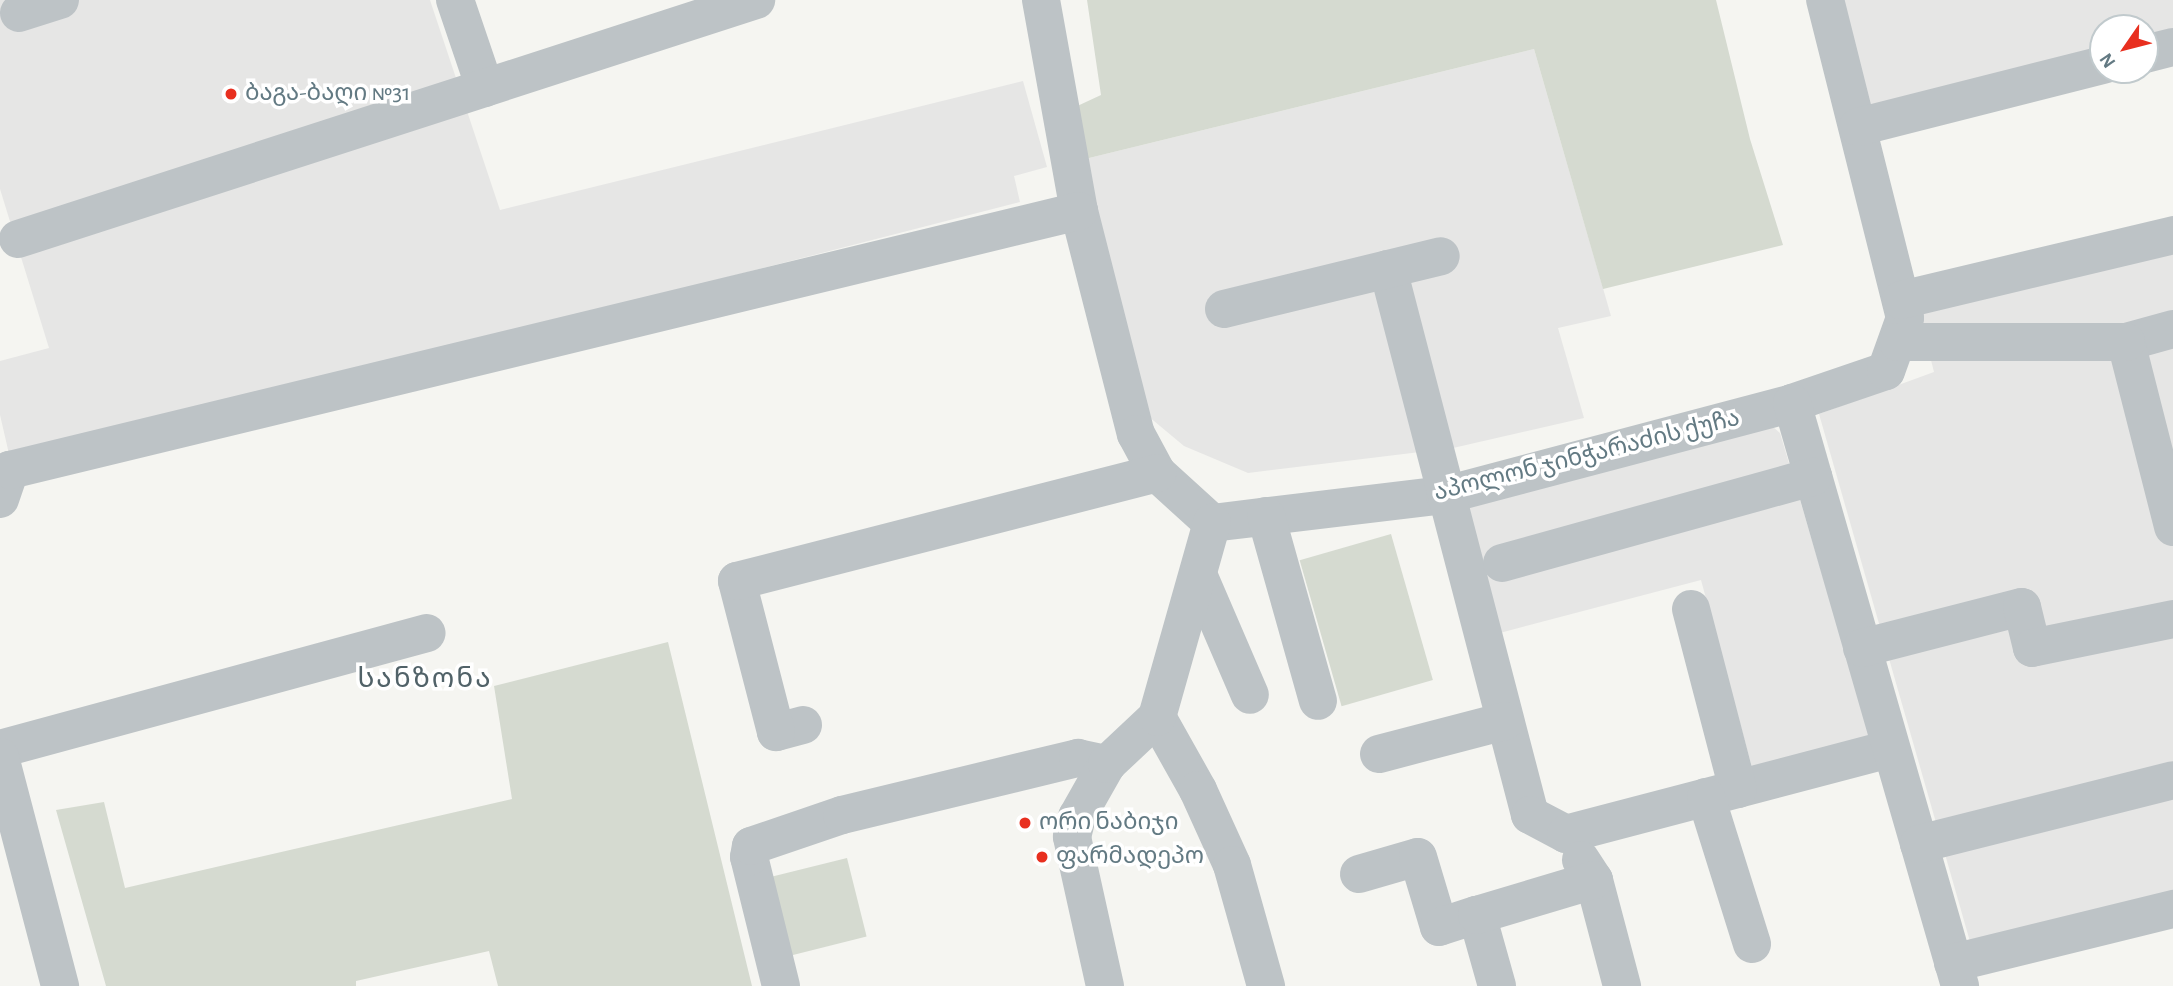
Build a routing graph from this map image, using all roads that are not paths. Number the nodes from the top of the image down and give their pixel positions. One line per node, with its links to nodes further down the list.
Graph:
1 (60, 0): 6 (street)
2 (454, 0): 8 (street)
3 (756, 0): 8 (street)
4 (1041, 0): 10 (street)
5 (1825, 0): 9 (street, აპოლონ ჯინჭარაძის ქუჩა)
6 (19, 13)
7 (2089, 69): 9 (street)
8 (485, 88): 12 (street)
9 (1858, 127): 15 (street, აპოლონ ჯინჭარაძის ქუჩა)
10 (1079, 211): 21 (street); 24 (street)
11 (2173, 235): 15 (street)
12 (18, 239)
13 (1441, 256): 14 (street)
14 (1388, 269): 16 (street); 23 (street)
15 (1901, 300): 18 (street, აპოლონ ჯინჭარაძის ქუჩა)
16 (1224, 309)
17 (2173, 329): 19 (street)
18 (1898, 342): 19 (street); 20 (street, აპოლონ ჯინჭარაძის ქუჩა)
19 (2126, 342): 27 (street)
20 (1792, 403): 22 (street); 23 (street, აპოლონ ჯინჭარაძის ქუჩა)
21 (1157, 473): 26 (street); 38 (street)
22 (1813, 477): 28 (street); 33 (street)
23 (1445, 495): 25 (street, აპოლონ ჯინჭარაძის ქუჩა); 37 (street)
24 (0, 499)
25 (1266, 516): 26 (street, აპოლონ ჯინჭარაძის ქუჩა); 35 (street)
26 (1212, 523): 29 (street)
27 (2173, 527)
28 (1502, 563)
29 (1200, 579): 34 (street); 36 (street)
30 (1691, 609): 45 (street)
31 (2173, 619): 33 (street)
32 (426, 633): 39 (street)
33 (1862, 649): 40 (street)
34 (1250, 695)
35 (1318, 701)
36 (1157, 717): 43 (street); 57 (street)
37 (1504, 722): 41 (street); 46 (street)
38 (803, 724)
39 (0, 749)
40 (1891, 749): 45 (street); 47 (street)
41 (1379, 754)
42 (0, 757): 54 (street)
43 (1107, 764): 55 (street); 56 (street)
44 (2171, 777): 47 (street)
45 (1722, 793): 46 (street); 52 (street)
46 (1566, 834): 49 (street)
47 (1919, 844): 53 (street)
48 (1359, 874): 51 (street)
49 (1594, 880): 51 (street); 59 (street)
50 (2173, 909): 53 (street)
51 (1476, 915): 58 (street)
52 (1752, 944)
53 (1956, 974)
54 (60, 986)
55 (781, 986)
56 (1104, 986)
57 (1266, 986)
58 (1497, 986)
59 (1622, 986)

